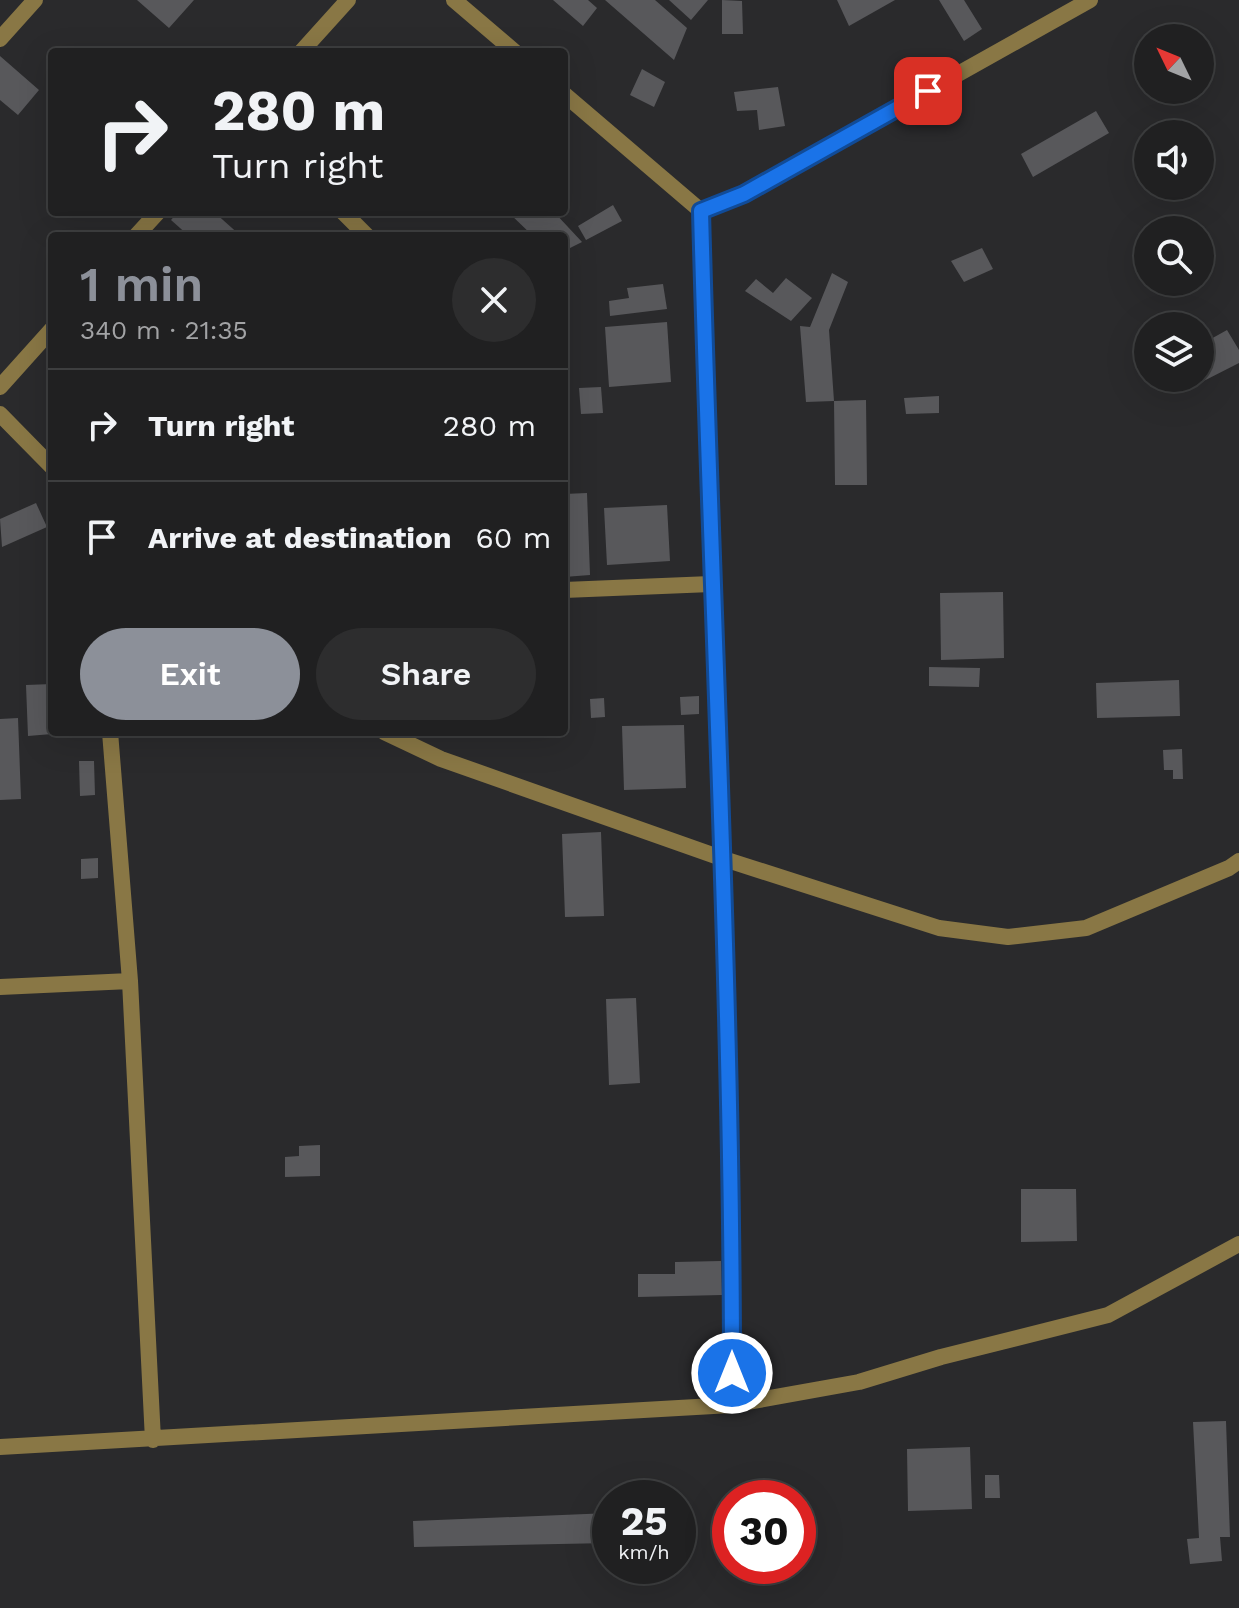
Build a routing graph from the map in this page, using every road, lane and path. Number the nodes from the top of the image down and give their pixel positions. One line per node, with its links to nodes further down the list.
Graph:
1 (35, 0): 5 (street)
2 (348, 0): 6 (street)
3 (454, 0): 7 (street)
4 (1090, 0): 9 (street)
5 (0, 39)
6 (305, 48)
7 (510, 48)
8 (568, 97): 9 (street)
9 (701, 211): 18 (street)
10 (154, 216): 12 (street)
11 (347, 216): 13 (street)
12 (140, 232)
13 (363, 232)
14 (48, 333): 15 (street)
15 (0, 387)
16 (0, 414): 17 (street)
17 (48, 463)
18 (711, 584): 19 (street); 22 (street)
19 (568, 590)
20 (110, 736): 24 (street)
21 (392, 736): 22 (street)
22 (724, 859): 23 (street); 27 (street)
23 (1239, 861)
24 (130, 981): 25 (street); 28 (street)
25 (0, 987)
26 (1239, 1244): 27 (street)
27 (731, 1405): 28 (street)
28 (153, 1440): 29 (street)
29 (0, 1447)

